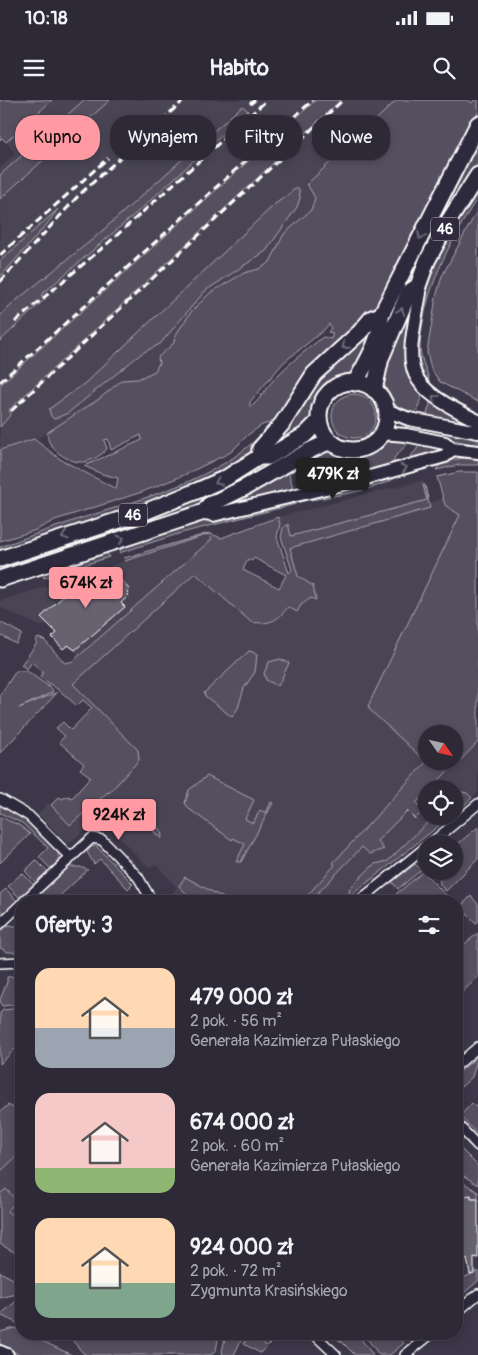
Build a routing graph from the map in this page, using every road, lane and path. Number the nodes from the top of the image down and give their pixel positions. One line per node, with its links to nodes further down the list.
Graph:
1 (478, 124): 4 (main road, 46, one-way to 4)
2 (478, 175): 3 (main road, 46)
3 (418, 286): 6 (main road, 46, one-way to 3); 9 (main road, one-way to 3)
4 (382, 315): 5 (main road, 46); 15 (main road, one-way to 15)
5 (355, 383): 6 (main road); 8 (main road)
6 (374, 390): 7 (main road)
7 (386, 410): 10 (main road); 11 (main road)
8 (319, 421): 12 (main road); 15 (main road, 46)
9 (478, 421)
10 (478, 432)
11 (382, 433): 12 (main road); 13 (main road)
12 (333, 443): 16 (main road, 46)
13 (452, 449): 14 (main road); 16 (main road, one-way to 13)
14 (478, 452)
15 (259, 456): 17 (main road, 46, one-way to 17)
16 (204, 512): 18 (main road, 46, one-way to 16)
17 (0, 559)
18 (0, 580)
19 (0, 799): 23 (street)
20 (478, 804): 21 (street)
21 (441, 835)
22 (418, 853): 26 (street)
23 (71, 858): 24 (street); 25 (street)
24 (31, 895)
25 (148, 895)
26 (366, 895)
27 (15, 910): 28 (street)
28 (0, 924)
29 (15, 962): 30 (street)
30 (0, 963)
31 (478, 1047): 32 (street)
32 (463, 1060)
33 (463, 1130): 34 (street)
34 (478, 1146)
35 (478, 1294): 36 (street)
36 (463, 1306)
37 (320, 1340): 41 (street)
38 (424, 1340): 42 (street)
39 (0, 1352): 40 (main road)
40 (6, 1355)
41 (336, 1355)
42 (405, 1355)

